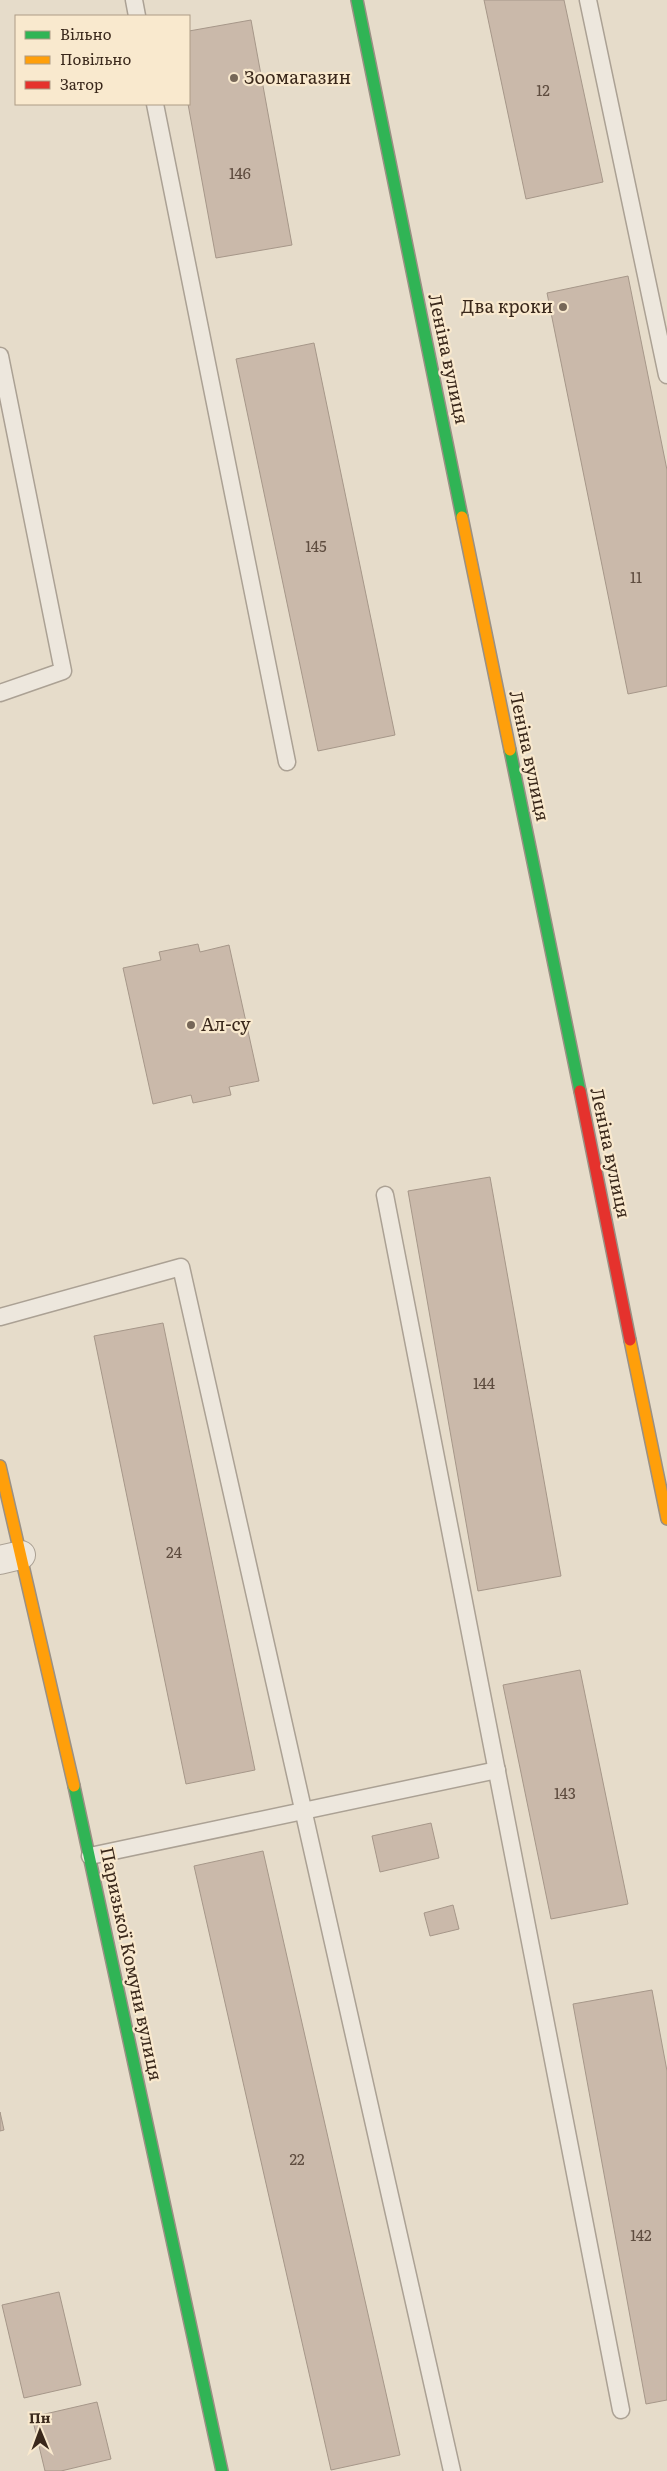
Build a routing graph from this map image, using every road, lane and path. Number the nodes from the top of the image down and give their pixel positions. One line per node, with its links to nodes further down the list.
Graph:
1 (134, 0): 4 (lane)
2 (357, 0): 13 (main road, Леніна вулиця)
3 (588, 0): 7 (lane)
4 (137, 15)
5 (155, 105): 9 (lane)
6 (0, 356): 8 (lane)
7 (667, 375)
8 (0, 693)
9 (287, 762)
10 (386, 1195): 15 (lane)
11 (0, 1317): 16 (lane)
12 (0, 1466): 14 (main road, Паризької Комуни вулиця)
13 (667, 1519)
14 (11, 1558): 17 (main road, Паризької Комуни вулиця)
15 (497, 1770): 16 (lane); 18 (lane)
16 (303, 1810): 17 (lane); 20 (lane)
17 (90, 1856): 19 (main road, Паризької Комуни вулиця)
18 (621, 2410)
19 (222, 2471)
20 (452, 2471)

